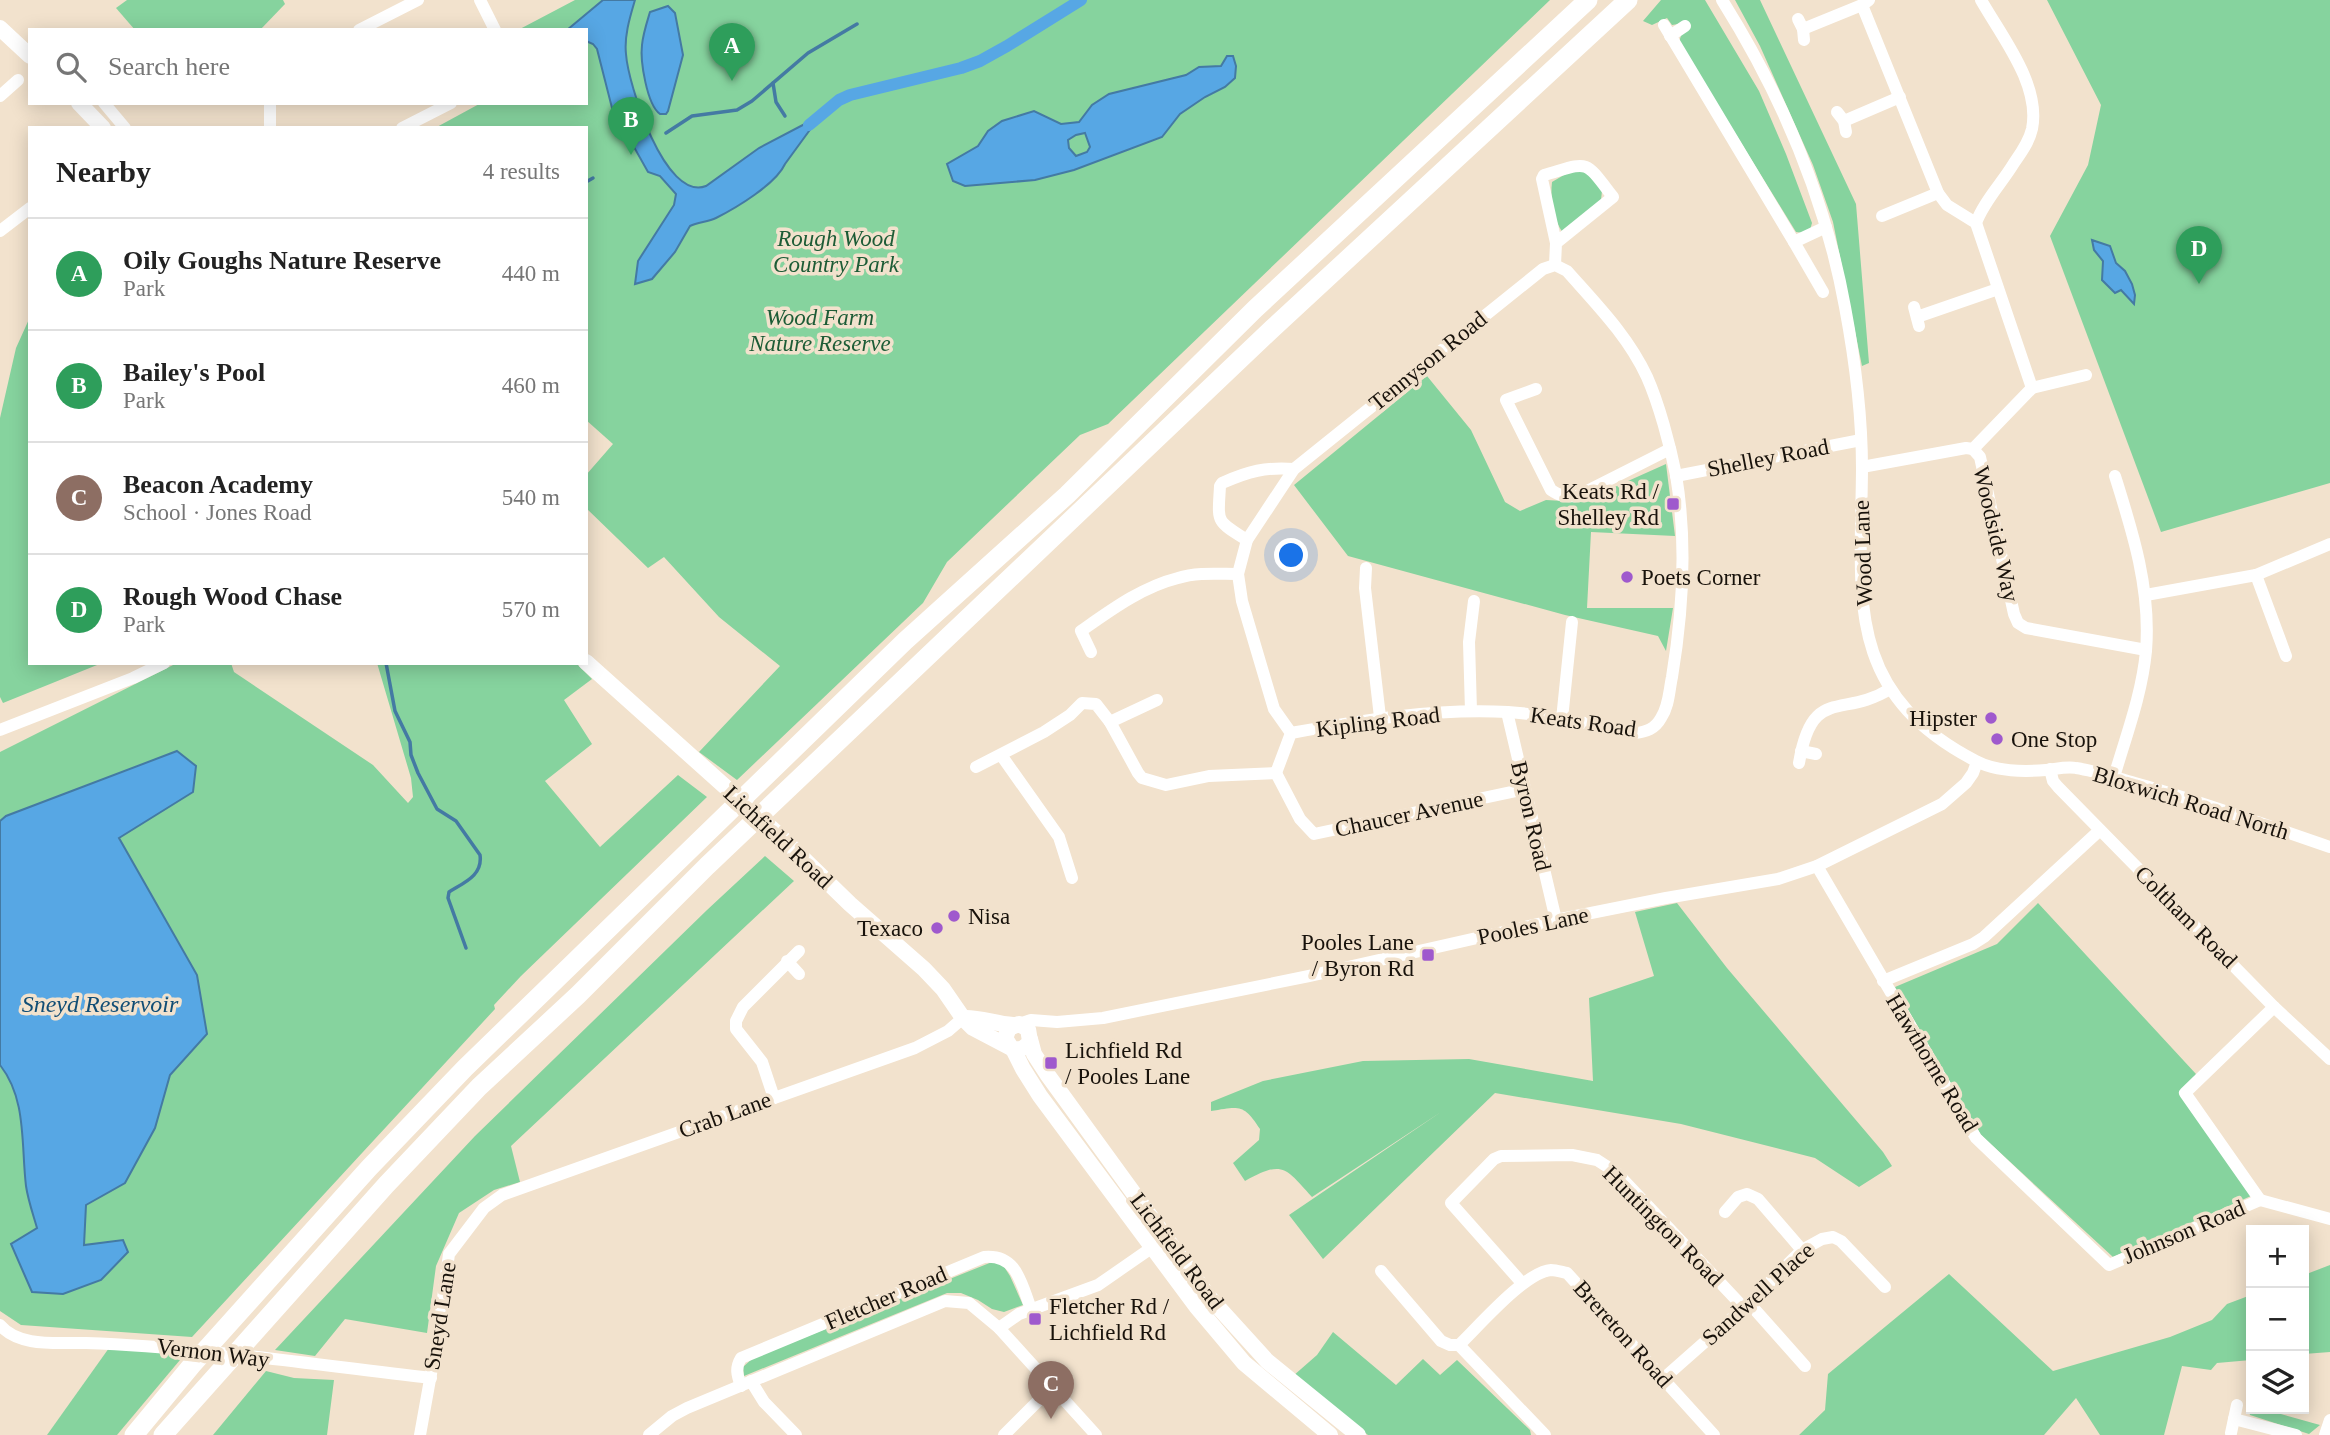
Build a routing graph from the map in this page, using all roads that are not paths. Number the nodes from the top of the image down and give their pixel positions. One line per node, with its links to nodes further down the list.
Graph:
1 (418, 0): 10 (street)
2 (480, 0): 11 (street)
3 (1588, 0): 120 (highway)
4 (1628, 0): 121 (highway)
5 (1722, 0): 30 (street, Wood Lane)
6 (1982, 0): 29 (street)
7 (1866, 3): 12 (street); 16 (street)
8 (1685, 26): 32 (street)
9 (0, 28): 13 (main road)
10 (363, 28)
11 (494, 28)
12 (1801, 29)
13 (28, 53)
14 (18, 80): 15 (street)
15 (0, 96)
16 (1900, 97): 21 (street); 26 (street)
17 (81, 105): 22 (main road)
18 (106, 105): 23 (street)
19 (270, 105): 24 (street)
20 (447, 105): 25 (street)
21 (1842, 122)
22 (101, 126)
23 (123, 126)
24 (270, 126)
25 (406, 126)
26 (1938, 193): 28 (street); 29 (street)
27 (28, 210): 31 (street)
28 (1882, 217)
29 (1976, 223): 35 (street)
30 (1826, 227): 32 (street); 41 (street, Wood Lane)
31 (0, 231)
32 (1794, 242): 36 (street)
33 (1556, 243): 33 (street); 34 (street)
34 (1561, 268): 42 (street); 45 (street, Tennyson Road)
35 (1998, 289): 37 (street); 39 (street)
36 (1823, 292)
37 (1917, 317)
38 (2086, 375): 39 (street)
39 (2032, 388): 43 (street, Woodside Way)
40 (1536, 389): 42 (street)
41 (1861, 440): 44 (street, Wood Lane); 46 (street, Shelley Road)
42 (1670, 449): 46 (street)
43 (1973, 449): 44 (street); 56 (street, Woodside Way)
44 (1861, 467): 61 (street, Wood Lane)
45 (1294, 469): 48 (street, Tennyson Road); 48 (street)
46 (1676, 476): 66 (street, Keats Road)
47 (2115, 476): 53 (street)
48 (1247, 540): 51 (street, Tennyson Road)
49 (2330, 544): 52 (street)
50 (1366, 568): 65 (street)
51 (1238, 574): 57 (street); 69 (street, Tennyson Road)
52 (2256, 575): 53 (street); 58 (street)
53 (2146, 594): 56 (street)
54 (1474, 601): 63 (street)
55 (1572, 622): 66 (street)
56 (2146, 650): 76 (street)
57 (1091, 652)
58 (2286, 656)
59 (588, 664): 88 (main road, Lichfield Road)
60 (160, 665): 68 (street)
61 (1890, 689): 70 (street); 72 (street, Wood Lane)
62 (1157, 700): 67 (street)
63 (1471, 711): 64 (street, Kipling Road); 65 (street, Kipling Road)
64 (1507, 712): 66 (street, Keats Road); 77 (street, Byron Road)
65 (1380, 717): 69 (street, Kipling Road)
66 (1562, 719)
67 (1110, 722): 71 (street); 75 (street)
68 (0, 730)
69 (1291, 733): 75 (street, Kipling Road)
70 (1816, 754)
71 (1001, 755): 73 (street); 81 (street)
72 (1977, 762): 74 (street, Wood Lane); 80 (street, Pooles Lane)
73 (976, 767)
74 (2050, 769): 76 (street, Bloxwich Road North); 78 (street, Coltham Road)
75 (1276, 773): 77 (street, Chaucer Avenue)
76 (2114, 777): 79 (street, Bloxwich Road North)
77 (1525, 789): 82 (street, Byron Road)
78 (2100, 830): 86 (street); 87 (street, Coltham Road)
79 (2330, 847)
80 (1817, 866): 82 (street, Pooles Lane); 86 (street, Hawthorne Road)
81 (1072, 878)
82 (1556, 920): 89 (street, Pooles Lane)
83 (799, 951): 84 (street)
84 (787, 961): 85 (street); 94 (street)
85 (799, 974)
86 (1883, 981): 102 (street, Hawthorne Road)
87 (2274, 1007): 93 (street, Coltham Road); 95 (street, Johnson Road)
88 (963, 1018): 90 (main road); 92 (main road, Lichfield Road); 94 (street, Crab Lane)
89 (1057, 1022): 90 (street, Pooles Lane); 91 (street, Pooles Lane)
90 (1014, 1025): 91 (main road); 92 (main road)
91 (1030, 1038): 92 (main road); 99 (main road, Lichfield Road)
92 (1011, 1047): 100 (main road, Lichfield Road)
93 (2330, 1059)
94 (774, 1098): 96 (street, Crab Lane)
95 (2260, 1200): 98 (street, Johnson Road); 102 (street, Johnson Road)
96 (484, 1208): 112 (street, Sneyd Lane)
97 (1725, 1212): 101 (street)
98 (2330, 1219)
99 (1166, 1238): 100 (street); 128 (main road, Lichfield Road)
100 (1152, 1248): 107 (street); 127 (main road, Lichfield Road)
101 (1802, 1251): 105 (street, Sandwell Place); 106 (street, Sandwell Place)
102 (2109, 1265)
103 (1381, 1271): 110 (street)
104 (1522, 1283): 106 (street, Huntington Road); 110 (street, Brereton Road); 113 (street, Brereton Road)
105 (1885, 1287)
106 (1746, 1305): 111 (street); 113 (street, Sandwell Place)
107 (1031, 1309): 109 (street); 114 (street, Fletcher Road)
108 (0, 1325): 112 (street, Vernon Way)
109 (999, 1328): 114 (street, Fletcher Road); 115 (street, Fletcher Road)
110 (1459, 1345): 129 (street)
111 (1805, 1366)
112 (430, 1378): 122 (street, Sneyd Lane)
113 (1664, 1378): 130 (street, Brereton Road)
114 (746, 1384): 123 (street, Fletcher Road); 124 (street)
115 (1052, 1387): 125 (street); 126 (street, Fletcher Road)
116 (2237, 1405): 117 (street)
117 (2234, 1419): 119 (street); 131 (street)
118 (2330, 1420): 132 (street)
119 (2231, 1433)
120 (134, 1435)
121 (163, 1435)
122 (420, 1435)
123 (649, 1435)
124 (796, 1435)
125 (1004, 1435)
126 (1096, 1435)
127 (1330, 1435)
128 (1358, 1435)
129 (1545, 1435)
130 (1714, 1435)
131 (2296, 1435)
132 (2325, 1435)

